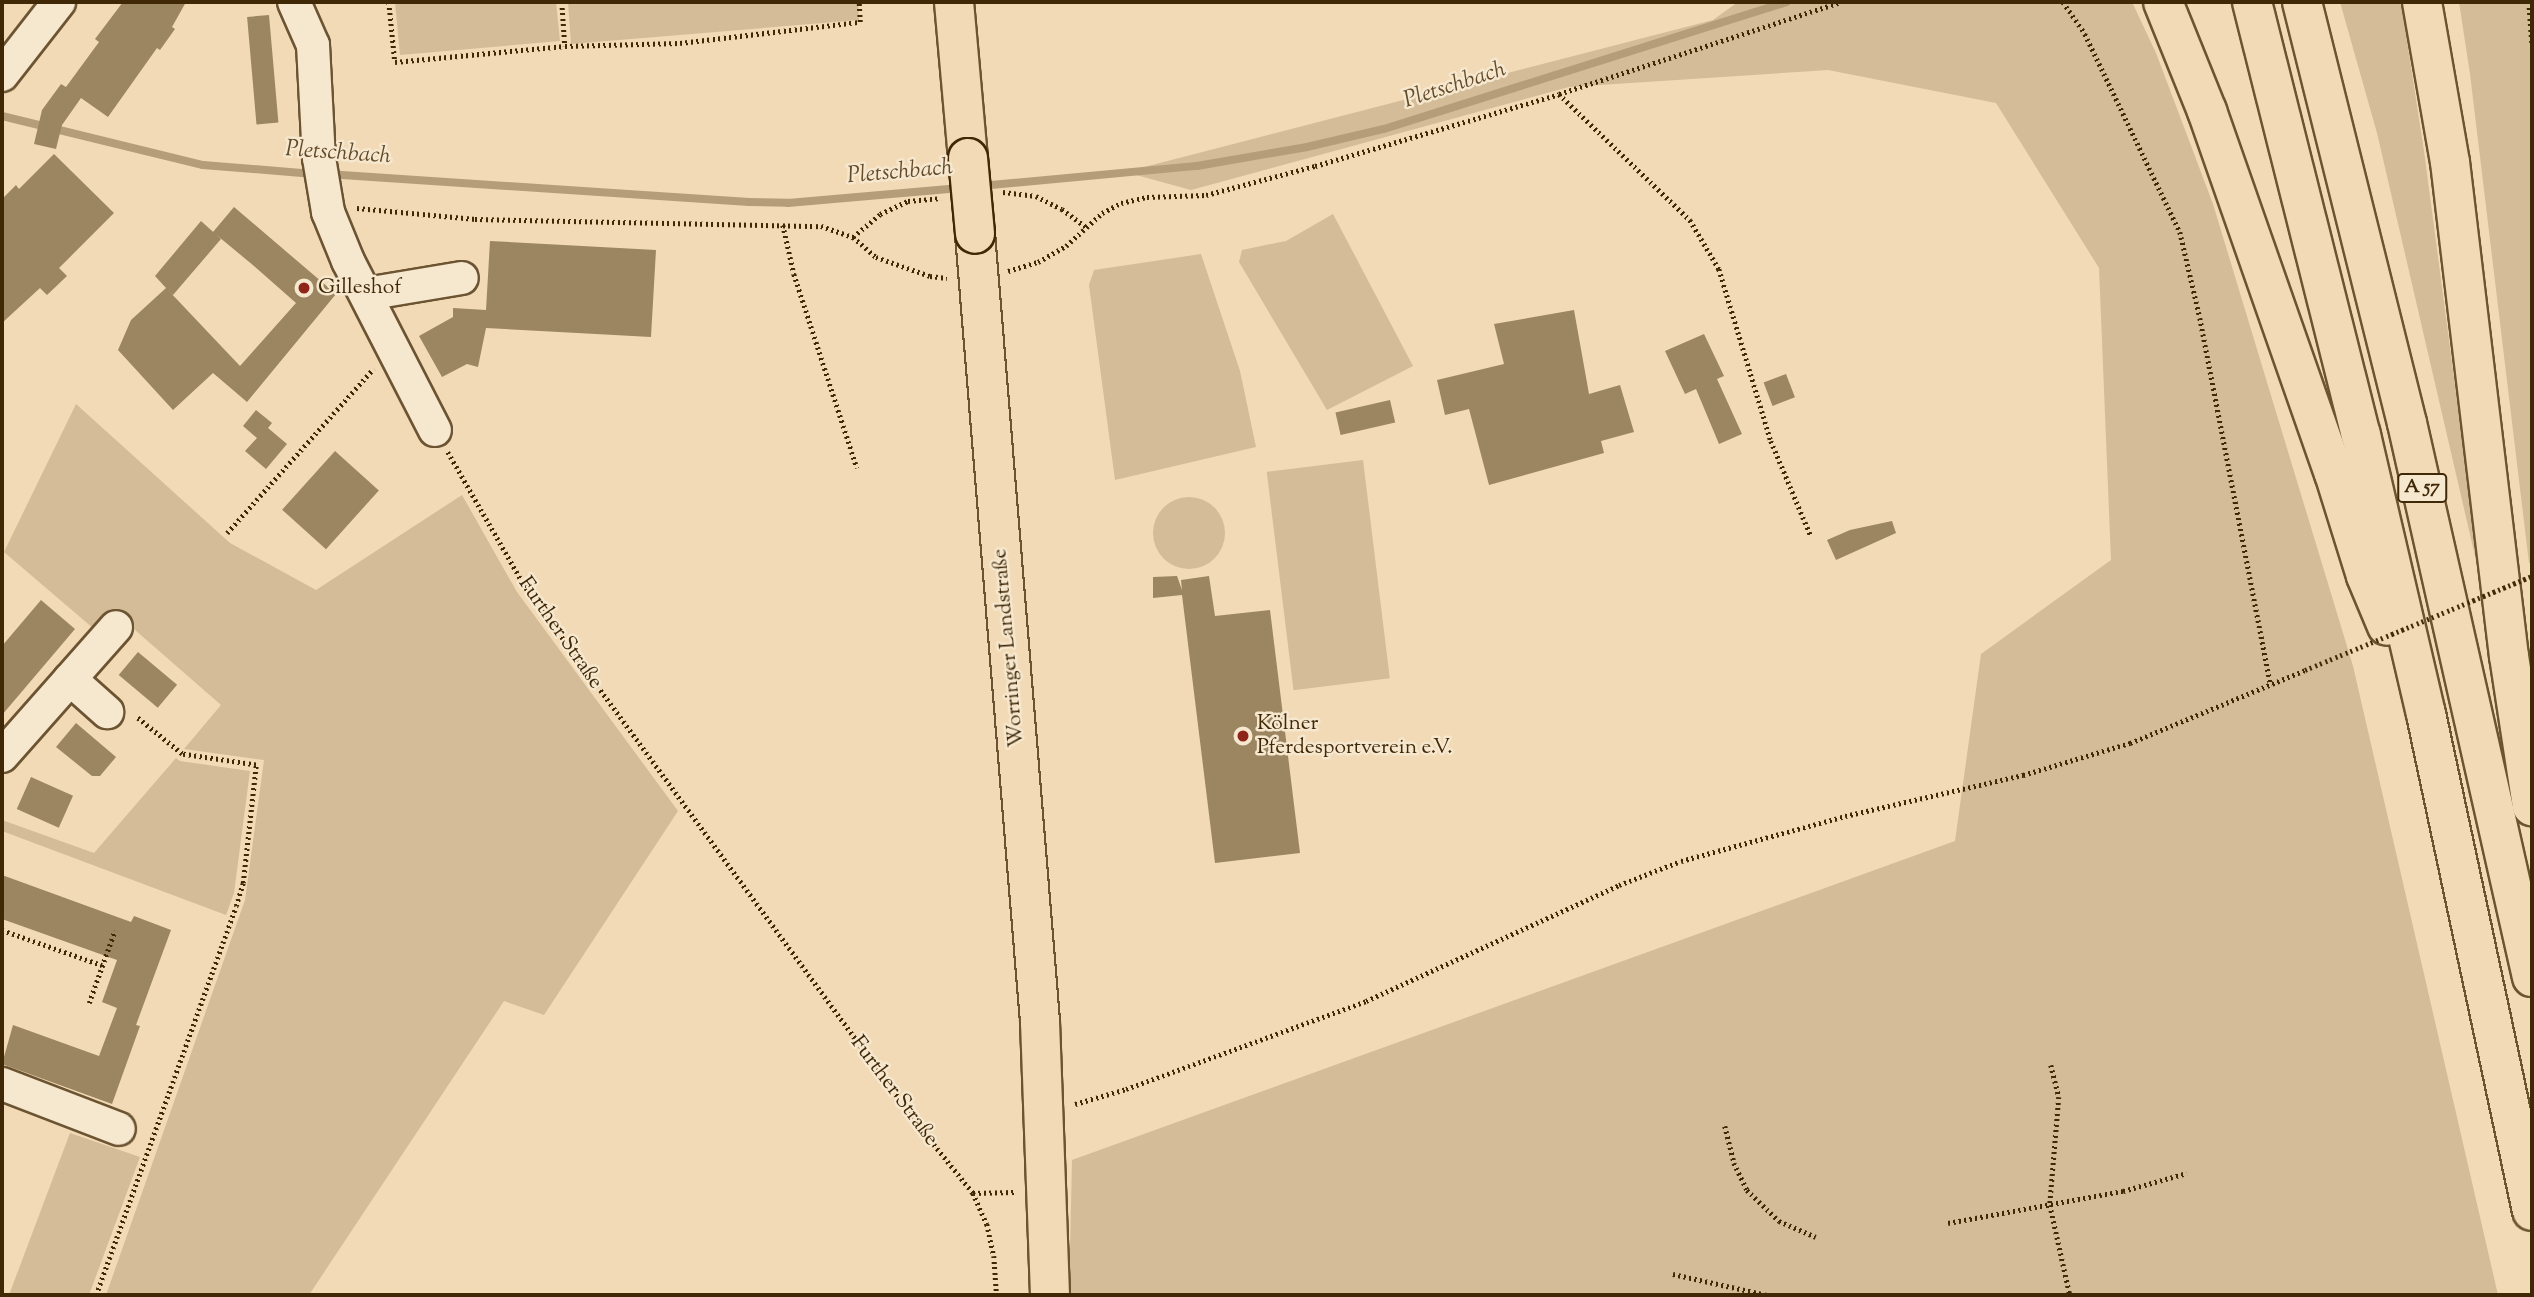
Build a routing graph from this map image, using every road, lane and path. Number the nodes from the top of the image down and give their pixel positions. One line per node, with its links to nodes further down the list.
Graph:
1 (59, 2): 16 (street)
2 (294, 2): 20 (street)
3 (388, 2): 15 (path)
4 (562, 2): 15 (path)
5 (859, 2): 15 (path)
6 (954, 2): 24 (main road, Worringer Landstraße, bridge)
7 (1840, 2): 17 (path)
8 (2063, 2): 35 (path)
9 (2163, 2): 37 (main road)
10 (2252, 2): 37 (main road, A 57)
11 (2302, 2): 43 (main road, A 57)
12 (2422, 2): 39 (main road)
13 (2529, 2): 14 (path)
14 (2532, 43)
15 (565, 46)
16 (2, 75)
17 (1559, 94): 22 (path); 31 (path)
18 (999, 192): 22 (path)
19 (941, 198): 23 (path)
20 (326, 201): 21 (path); 26 (street)
21 (783, 225): 23 (path); 29 (path)
22 (1087, 228): 24 (path)
23 (853, 237): 24 (path)
24 (979, 276): 47 (main road, Worringer Landstraße)
25 (462, 278): 26 (street)
26 (366, 294): 27 (street)
27 (393, 346): 28 (street); 30 (path)
28 (435, 430): 52 (path, Further Straße)
29 (858, 468)
30 (226, 533)
31 (1811, 536)
32 (2532, 576): 35 (path, bridge)
33 (116, 626): 34 (street)
34 (70, 679): 36 (street); 38 (street)
35 (2272, 685): 47 (path)
36 (107, 712): 58 (path)
37 (2426, 714): 54 (main road, A 57)
38 (2, 756)
39 (2532, 806)
40 (2, 930): 42 (path)
41 (115, 930): 42 (path)
42 (102, 965): 44 (path)
43 (2532, 977)
44 (89, 1003)
45 (2051, 1065): 53 (path)
46 (2, 1084): 49 (street)
47 (1046, 1113): 60 (main road, Worringer Landstraße)
48 (1725, 1126): 56 (path)
49 (119, 1129)
50 (2187, 1173): 53 (path)
51 (1022, 1192): 52 (path)
52 (973, 1193): 59 (path, Further Straße)
53 (2050, 1205): 55 (path); 62 (path)
54 (2532, 1211)
55 (1948, 1223)
56 (1816, 1237)
57 (1672, 1274): 61 (path)
58 (96, 1295)
59 (997, 1295)
60 (1050, 1295)
61 (1767, 1295)
62 (2070, 1295)

